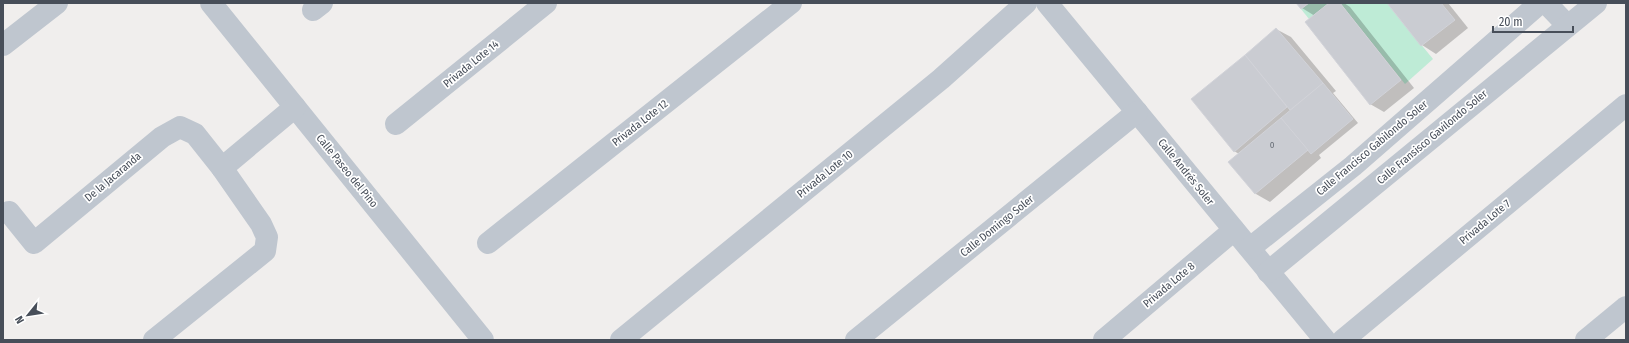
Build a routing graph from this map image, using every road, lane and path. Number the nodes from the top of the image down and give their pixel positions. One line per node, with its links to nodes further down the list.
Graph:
1 (57, 3): 11 (street)
2 (211, 3): 13 (street, Calle Paseo del Pino)
3 (546, 3): 15 (street, Privada Lote 14)
4 (791, 3): 19 (street, Privada Lote 12)
5 (1026, 3): 25 (street, Privada Lote 10)
6 (1047, 3): 14 (street, Calle Andrés Soler)
7 (1540, 3): 20 (street, Calle Francisco Gabilondo Soler)
8 (1546, 3): 10 (street)
9 (1596, 3): 10 (street, Calle Fransisco Gavilondo Soler)
10 (1567, 25): 21 (street, Calle Fransisco Gavilondo Soler)
11 (3, 45)
12 (1626, 105): 29 (street, Privada Lote 7)
13 (295, 106): 16 (street); 24 (street, Calle Paseo del Pino)
14 (1137, 112): 18 (street, Calle Andrés Soler); 26 (street, Calle Domingo Soler)
15 (396, 124)
16 (222, 168): 17 (street, De la Jacaranda); 23 (street, De la Jacaranda)
17 (9, 212)
18 (1234, 230): 20 (street, Calle Andrés Soler); 27 (street, Privada Lote 8)
19 (488, 242)
20 (1250, 248): 21 (street, Calle Andrés Soler)
21 (1268, 272): 28 (street, Calle Andrés Soler)
22 (1626, 307): 30 (street)
23 (154, 340)
24 (483, 340)
25 (620, 340)
26 (856, 340)
27 (1104, 340)
28 (1325, 340)
29 (1343, 340)
30 (1586, 340)

